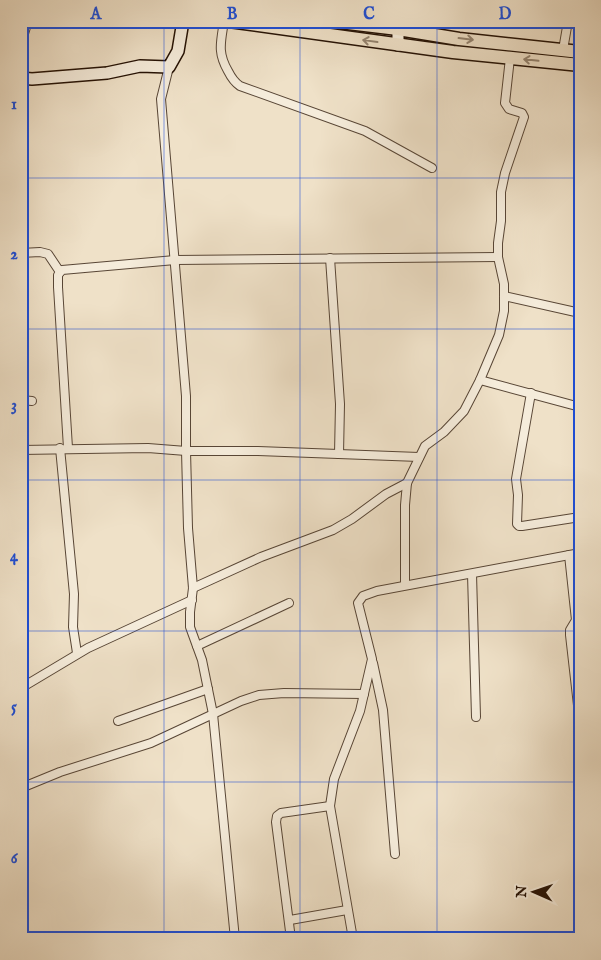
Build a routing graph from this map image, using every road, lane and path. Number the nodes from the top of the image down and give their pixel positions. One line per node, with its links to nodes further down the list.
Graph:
1 (28, 21): 8 (street)
2 (183, 21): 14 (street)
3 (224, 21): 16 (street)
4 (229, 21): 9 (main road, one-way to 4)
5 (331, 21): 7 (main road)
6 (568, 21): 10 (street)
7 (398, 25): 9 (street); 10 (main road, one-way to 10)
8 (21, 43)
9 (398, 45): 12 (main road)
10 (563, 50): 11 (main road)
11 (580, 52)
12 (510, 58): 13 (main road, one-way to 12); 18 (street)
13 (580, 65)
14 (169, 68): 15 (street); 20 (street)
15 (22, 81)
16 (432, 168)
17 (21, 253): 21 (street)
18 (498, 257): 19 (street); 22 (street)
19 (330, 258): 20 (street); 32 (street)
20 (175, 260): 21 (street); 31 (street)
21 (60, 272): 29 (street)
22 (504, 296): 23 (street); 24 (street)
23 (580, 313)
24 (480, 380): 25 (street); 33 (street)
25 (531, 393): 28 (street); 35 (street)
26 (21, 400): 27 (street)
27 (32, 401)
28 (580, 407)
29 (64, 448): 30 (street); 31 (street); 44 (street)
30 (21, 450)
31 (186, 451): 32 (street); 40 (street)
32 (339, 454): 33 (street)
33 (419, 457): 34 (street)
34 (407, 483): 39 (street); 40 (street)
35 (580, 517)
36 (580, 553): 37 (street)
37 (568, 555): 38 (street); 52 (street)
38 (472, 574): 39 (street); 50 (street)
39 (405, 585): 45 (street)
40 (194, 588): 41 (street)
41 (192, 600): 43 (street); 44 (street)
42 (289, 603): 43 (street)
43 (197, 646): 47 (street)
44 (77, 654): 46 (street)
45 (372, 659): 48 (street); 55 (street)
46 (22, 685)
47 (208, 689): 49 (street); 51 (street)
48 (364, 694): 49 (street); 54 (street)
49 (213, 714): 53 (street); 58 (street)
50 (476, 716)
51 (118, 721)
52 (580, 723)
53 (21, 788)
54 (330, 806): 56 (street); 57 (street)
55 (395, 854)
56 (347, 910): 57 (street); 60 (street)
57 (290, 920): 59 (street)
58 (236, 939)
59 (291, 939)
60 (353, 939)

